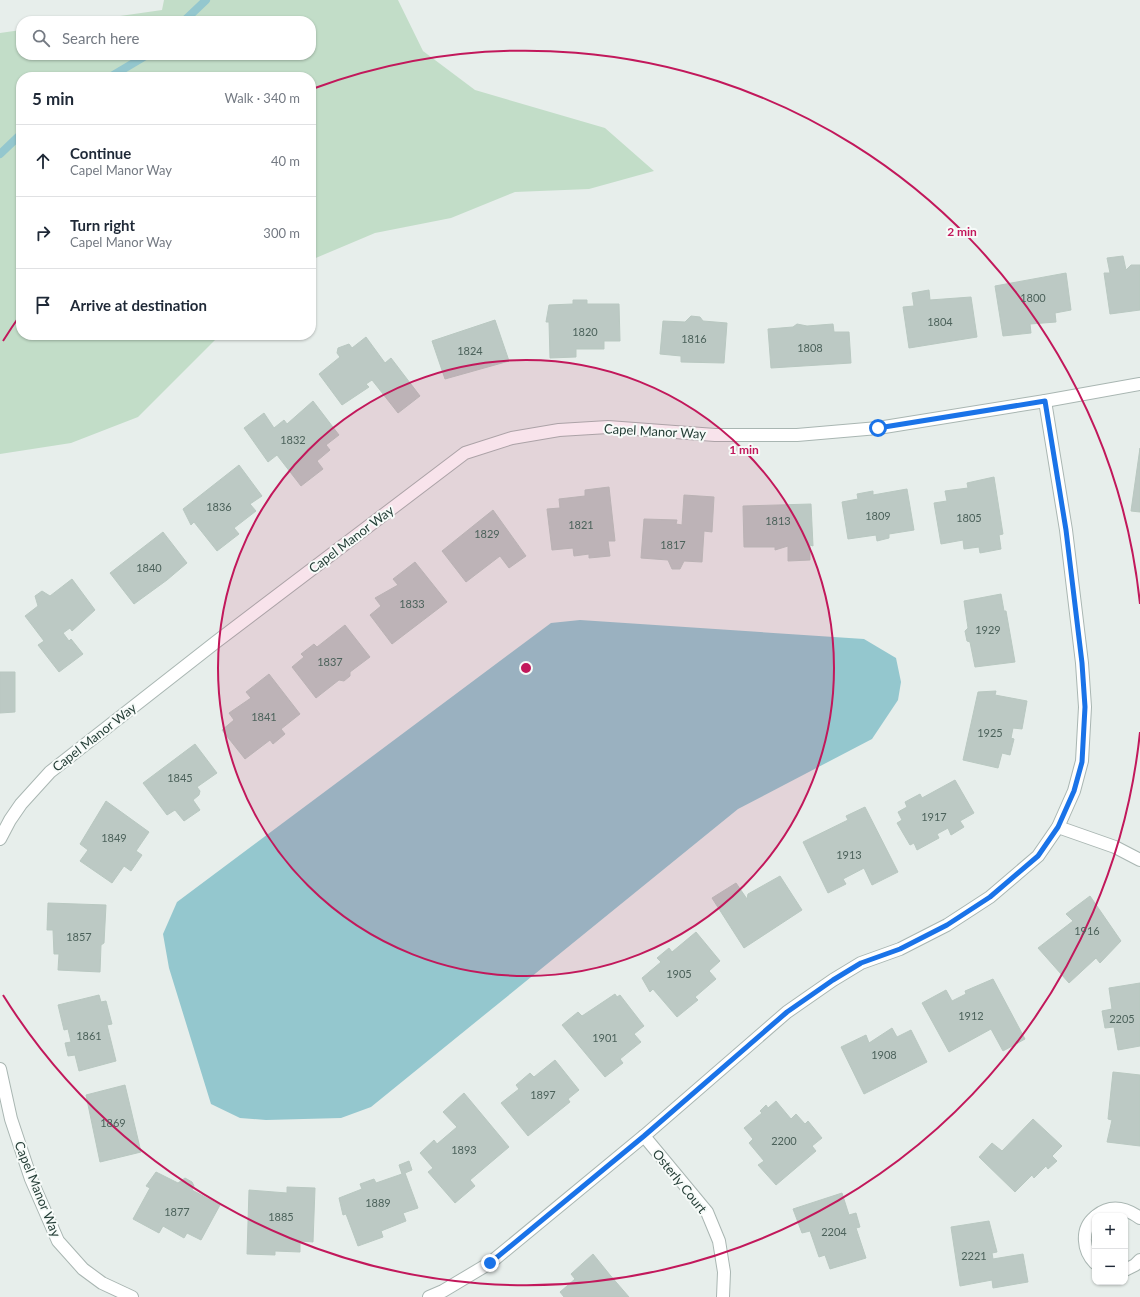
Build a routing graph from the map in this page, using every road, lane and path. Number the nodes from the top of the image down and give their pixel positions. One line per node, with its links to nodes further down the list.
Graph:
1 (1140, 384): 2 (street, Capel Manor Way)
2 (1045, 401): 3 (street, Capel Manor Way); 4 (street)
3 (5, 817): 5 (street, Capel Manor Way)
4 (1058, 827): 6 (street); 8 (street)
5 (0, 839)
6 (1140, 860)
7 (0, 1069): 15 (street, Capel Manor Way)
8 (644, 1136): 16 (street); 17 (street, Osterly Court)
9 (1100, 1213): 10 (street)
10 (1140, 1218)
11 (1092, 1220): 12 (street)
12 (1092, 1260)
13 (1140, 1260): 14 (street)
14 (1128, 1268)
15 (132, 1297)
16 (429, 1297)
17 (723, 1297)

